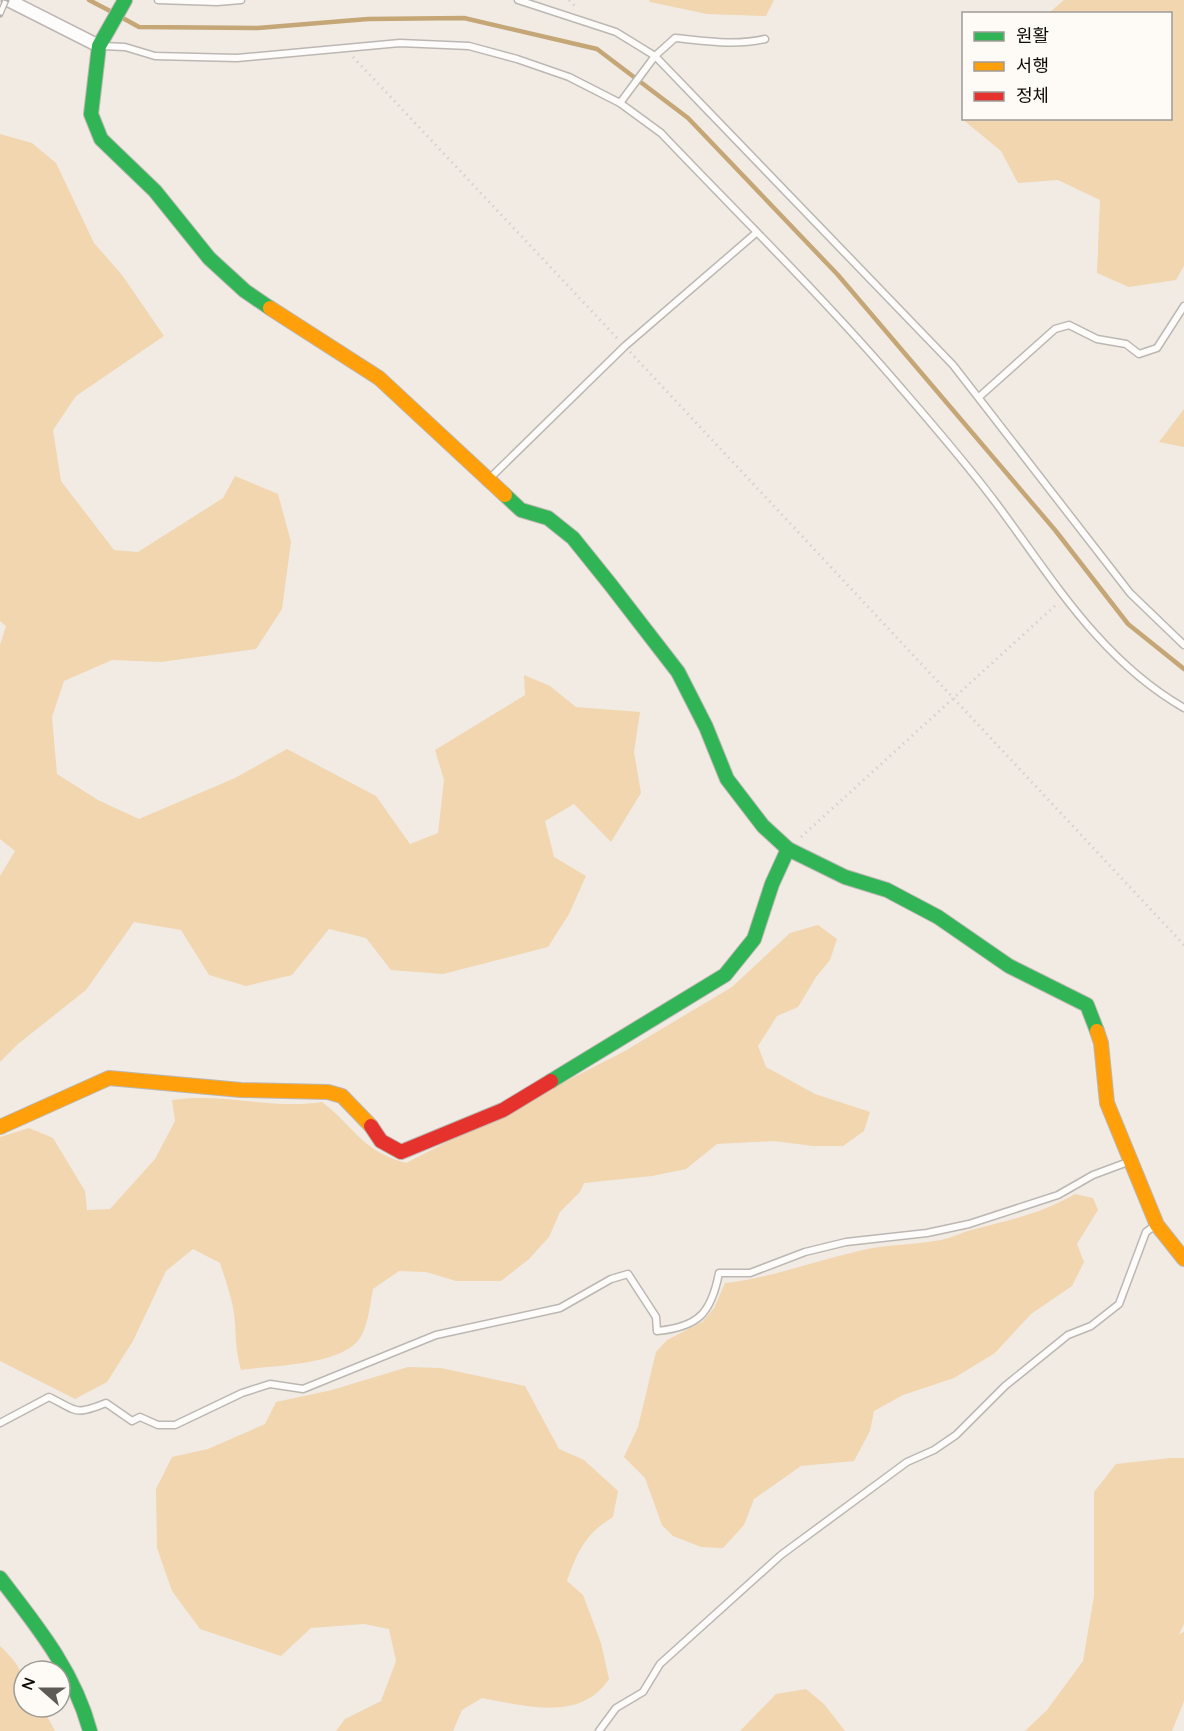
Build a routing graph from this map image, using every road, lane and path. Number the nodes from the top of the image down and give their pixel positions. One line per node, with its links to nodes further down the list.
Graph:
1 (8, 0): 7 (street)
2 (158, 0): 3 (lane)
3 (241, 0)
4 (518, 0): 9 (lane)
5 (123, 3): 7 (street)
6 (765, 39): 9 (lane)
7 (100, 42): 8 (lane); 15 (street)
8 (344, 48): 10 (lane); 13 (path)
9 (655, 56): 10 (lane); 14 (lane)
10 (620, 102): 11 (lane)
11 (756, 233): 13 (lane); 16 (lane)
12 (1184, 306): 14 (lane)
13 (625, 346): 15 (lane); 18 (path)
14 (979, 398): 17 (lane)
15 (489, 480): 20 (street)
16 (1063, 598): 18 (path); 19 (lane)
17 (1184, 645)
18 (956, 698): 20 (path); 21 (path)
19 (1184, 708)
20 (788, 849): 22 (street); 23 (street)
21 (1184, 945)
22 (0, 1127)
23 (1131, 1160): 24 (street); 26 (lane)
24 (1157, 1225): 25 (street); 29 (lane)
25 (1184, 1259)
26 (0, 1423)
27 (0, 1578): 28 (street)
28 (90, 1731)
29 (599, 1731)

